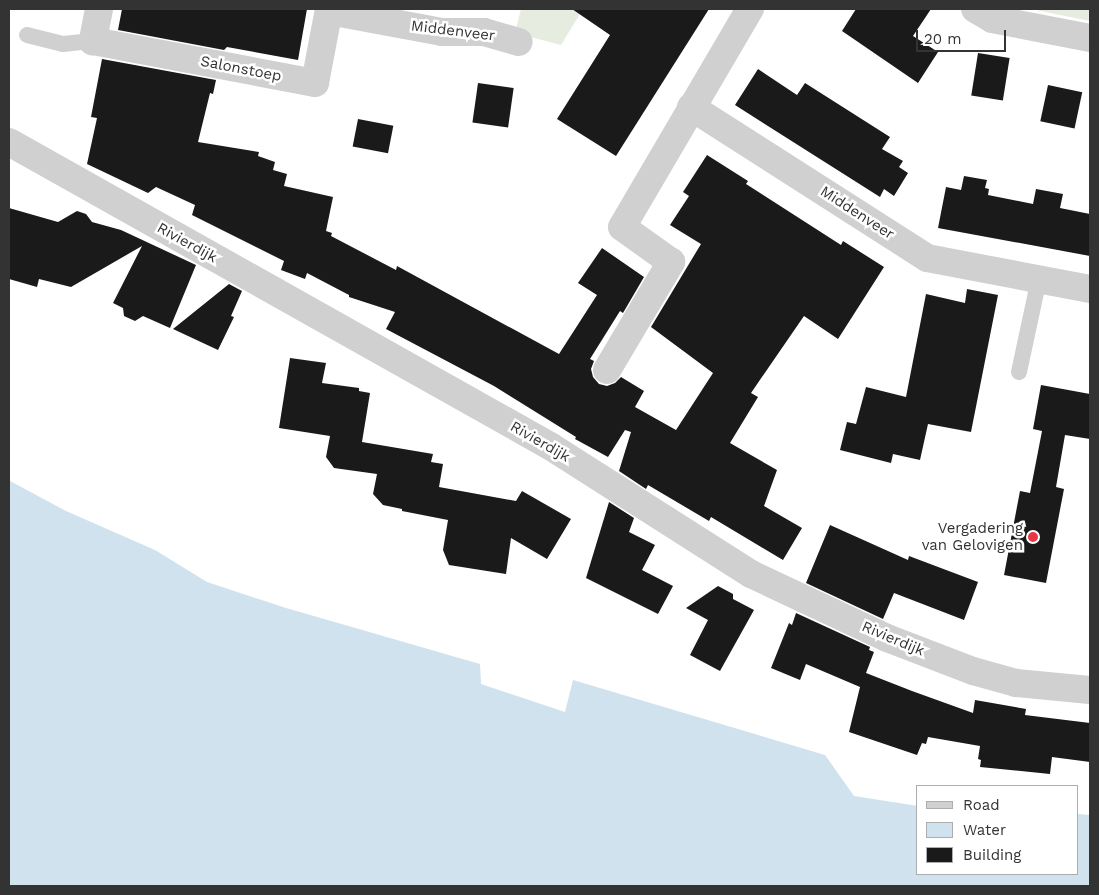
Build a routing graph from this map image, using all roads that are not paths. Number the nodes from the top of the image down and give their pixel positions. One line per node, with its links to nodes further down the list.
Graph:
1 (99, 9): 7 (street)
2 (750, 9): 9 (street)
3 (975, 9): 6 (street)
4 (329, 10): 7 (street, Salonstoep); 8 (street, Middenveer)
5 (27, 35): 7 (lane)
6 (1090, 38)
7 (94, 41)
8 (519, 42)
9 (691, 107): 11 (street, Middenveer); 13 (street)
10 (9, 142): 15 (street, Rivierdijk)
11 (1038, 279): 12 (street, Middenveer); 14 (lane)
12 (1090, 289)
13 (607, 370)
14 (1020, 372)
15 (1090, 690)

